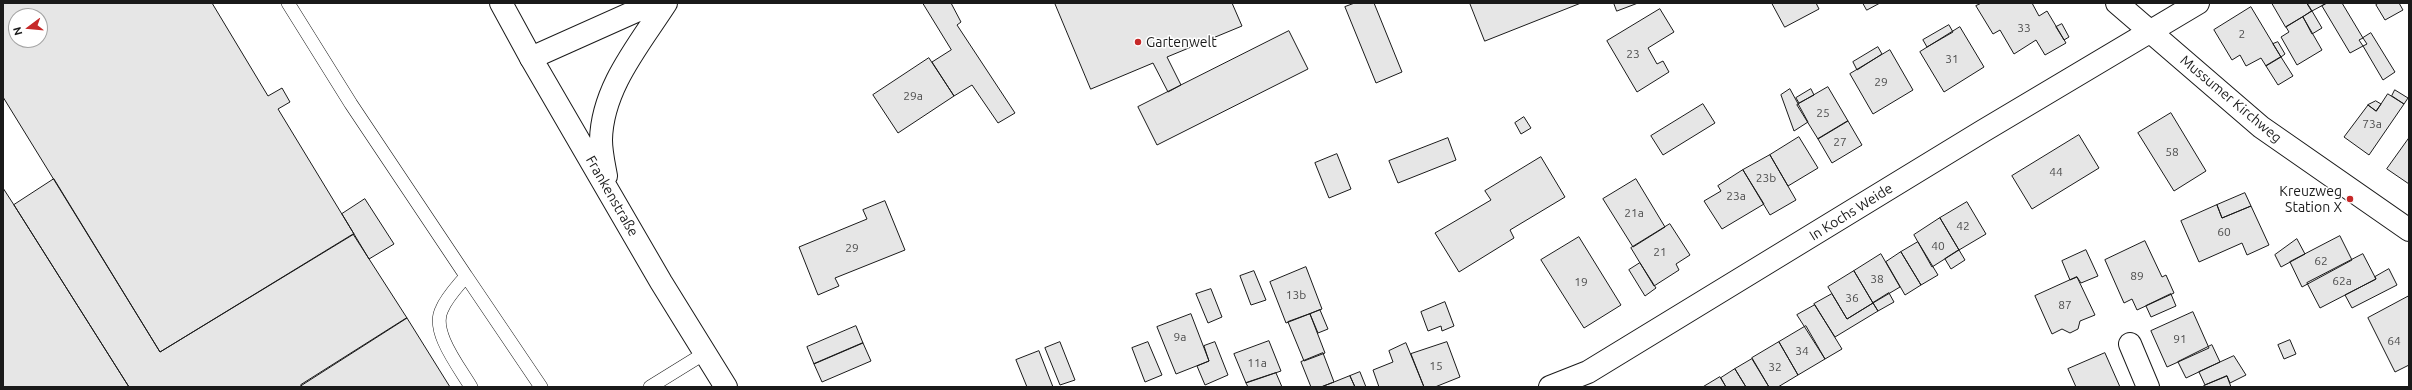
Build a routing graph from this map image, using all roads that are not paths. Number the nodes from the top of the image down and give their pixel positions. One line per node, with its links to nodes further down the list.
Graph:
1 (288, 3): 11 (lane)
2 (501, 3): 8 (street, Frankenstraße)
3 (654, 3): 8 (street)
4 (666, 3): 9 (street)
5 (2117, 3): 7 (street, Mussumer Kirchweg)
6 (2198, 3): 7 (street, In Kochs Weide)
7 (2150, 32): 10 (street, Mussumer Kirchweg); 18 (street, In Kochs Weide)
8 (531, 58): 9 (street, Frankenstraße)
9 (608, 189): 13 (street, Frankenstraße)
10 (2409, 230)
11 (466, 276): 14 (lane); 15 (lane)
12 (2130, 344): 19 (street)
13 (705, 353): 16 (lane); 17 (street, Frankenstraße)
14 (471, 387)
15 (541, 387)
16 (650, 387)
17 (726, 387)
18 (1550, 387)
19 (2148, 387)

